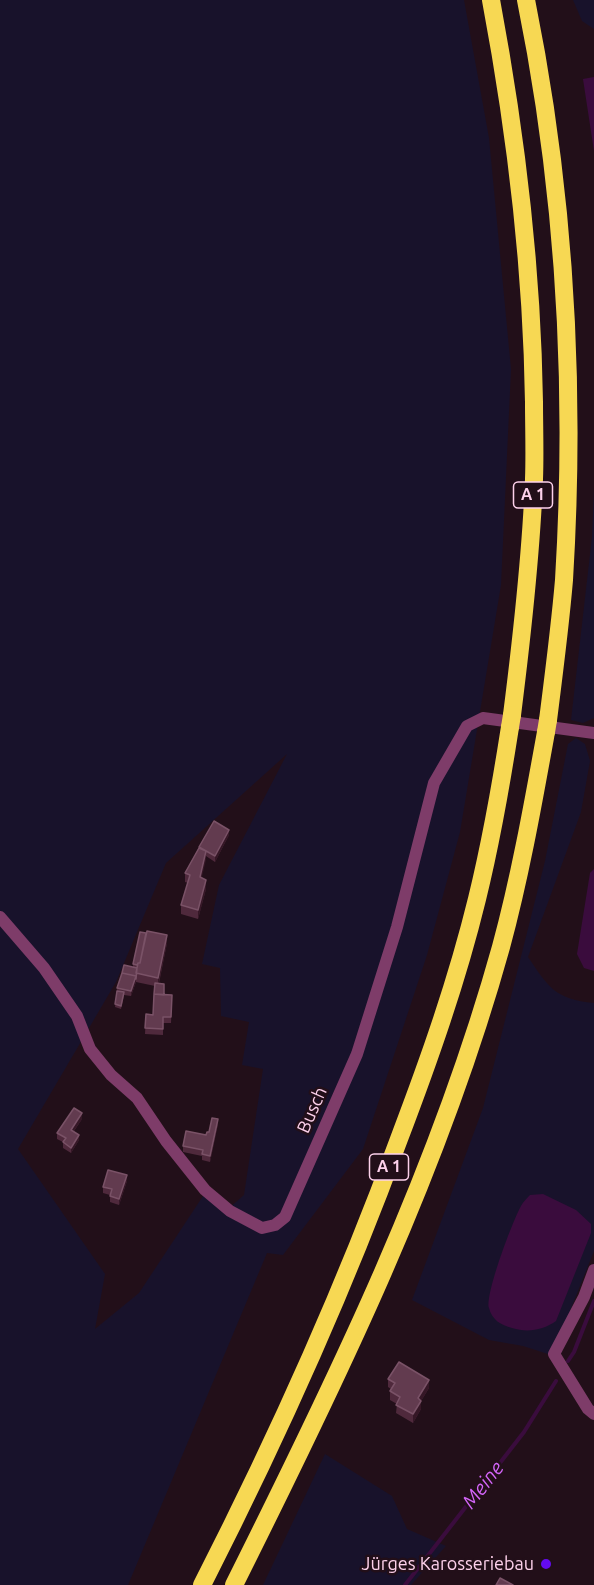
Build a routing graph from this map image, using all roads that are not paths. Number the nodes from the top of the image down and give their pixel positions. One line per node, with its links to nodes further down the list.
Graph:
1 (491, 0): 7 (highway, A 1)
2 (526, 0): 8 (highway, A 1)
3 (594, 733): 4 (street, Busch)
4 (0, 917)
5 (594, 1270): 6 (street)
6 (594, 1414)
7 (202, 1585)
8 (234, 1585)

